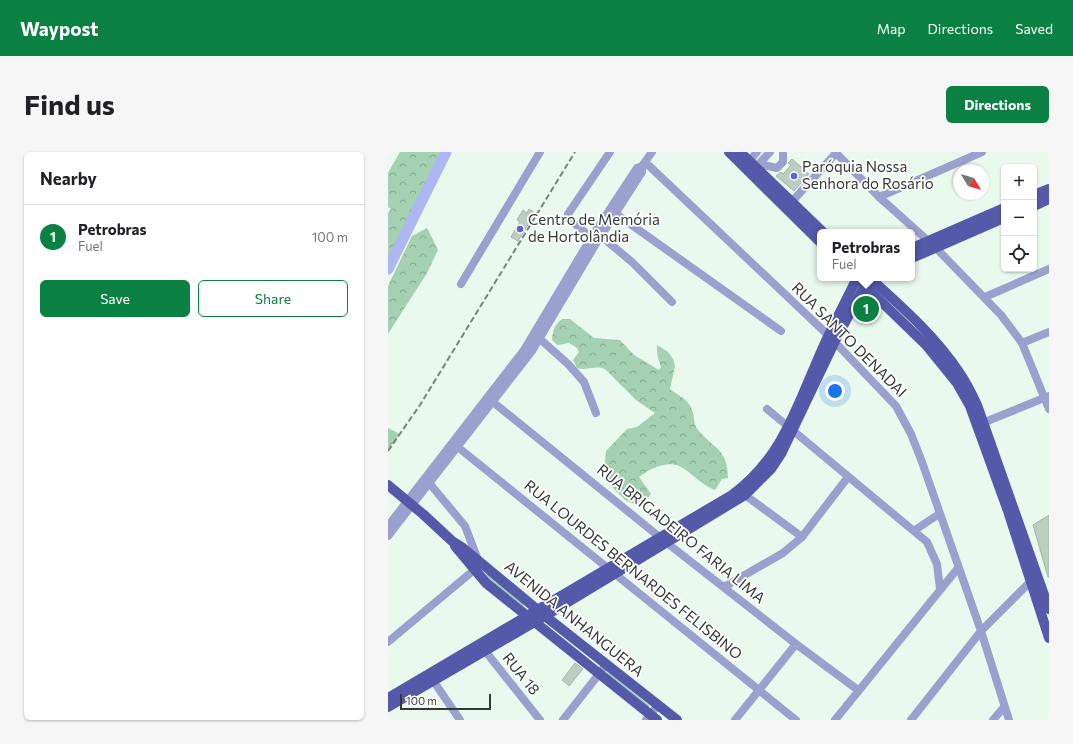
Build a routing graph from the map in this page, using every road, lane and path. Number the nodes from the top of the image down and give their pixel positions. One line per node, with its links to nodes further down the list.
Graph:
1 (540, 152): 34 (street)
2 (610, 152): 25 (street)
3 (652, 152): 11 (street)
4 (730, 152): 12 (main road)
5 (740, 152): 12 (main road)
6 (757, 152): 12 (street)
7 (770, 152): 12 (street)
8 (783, 152): 12 (street)
9 (836, 152): 15 (street); 17 (street)
10 (982, 152): 15 (street)
11 (644, 164): 20 (street); 39 (street, RUA SANTO DENADAI)
12 (752, 167): 17 (main road)
13 (1049, 189): 14 (main road)
14 (1037, 194)
15 (879, 197): 23 (street)
16 (1049, 200): 18 (main road)
17 (789, 205): 22 (main road); 26 (main road)
18 (1037, 205)
19 (1001, 209): 27 (main road)
20 (613, 212): 25 (street); 37 (street)
21 (1001, 219): 27 (main road)
22 (819, 229)
23 (914, 229)
24 (915, 230): 27 (street)
25 (597, 238): 36 (street); 40 (street); 43 (street)
26 (817, 238)
27 (931, 244): 28 (main road); 29 (main road); 35 (street)
28 (915, 247)
29 (915, 256)
30 (1049, 269): 35 (street)
31 (864, 281): 39 (main road)
32 (867, 281): 47 (main road)
33 (867, 281): 67 (main road)
34 (461, 284)
35 (985, 297): 41 (street)
36 (672, 302)
37 (781, 331)
38 (1049, 332): 41 (street)
39 (832, 338): 48 (main road); 54 (street, RUA SANTO DENADAI)
40 (540, 339): 43 (street); 46 (street)
41 (1022, 344): 42 (street)
42 (1047, 397): 45 (street); 47 (street)
43 (491, 400): 49 (street); 60 (street, RUA BRIGADEIRO FARIA LIMA)
44 (767, 409): 48 (street)
45 (1049, 409)
46 (596, 413)
47 (985, 422): 70 (main road)
48 (791, 429): 50 (street); 53 (main road); 60 (main road)
49 (456, 445): 51 (street); 55 (street); 66 (street, RUA LOURDES BERNARDES FELISBINO)
50 (848, 477): 56 (street); 58 (street)
51 (430, 484): 57 (street); 59 (street)
52 (388, 485): 61 (main road, AVENIDA ANHANGUERA, bridge)
53 (745, 495): 58 (street); 60 (main road)
54 (939, 514): 56 (street); 63 (street, RUA SANTO DENADAI)
55 (388, 526)
56 (915, 530): 69 (street)
57 (388, 536)
58 (802, 537): 68 (street)
59 (469, 538): 62 (street); 64 (street)
60 (664, 540): 66 (main road); 68 (street, RUA BRIGADEIRO FARIA LIMA)
61 (452, 541): 62 (main road, AVENIDA ANHANGUERA); 64 (main road, AVENIDA ANHANGUERA)
62 (463, 548): 64 (main road, AVENIDA ANHANGUERA)
63 (958, 568): 69 (street); 73 (street, RUA SANTO DENADAI)
64 (478, 569): 65 (main road); 65 (main road, AVENIDA ANHANGUERA); 72 (main road, AVENIDA ANHANGUERA); 75 (street)
65 (489, 570): 71 (main road, AVENIDA ANHANGUERA)
66 (611, 571): 71 (main road); 81 (street, RUA LOURDES BERNARDES FELISBINO)
67 (1031, 581): 73 (street); 74 (main road)
68 (724, 587): 76 (street, RUA BRIGADEIRO FARIA LIMA)
69 (940, 589): 82 (street)
70 (1049, 609)
71 (542, 613): 72 (main road); 78 (main road, AVENIDA ANHANGUERA)
72 (532, 618): 77 (main road); 79 (main road, AVENIDA ANHANGUERA)
73 (981, 631): 86 (street, RUA SANTO DENADAI); 95 (street)
74 (1049, 638)
75 (388, 642)
76 (796, 644): 81 (street); 82 (street, RUA BRIGADEIRO FARIA LIMA)
77 (483, 648): 80 (main road); 89 (street, RUA 18)
78 (606, 665): 79 (street); 84 (main road, AVENIDA ANHANGUERA)
79 (599, 674): 87 (main road, AVENIDA ANHANGUERA); 90 (street)
80 (431, 678): 83 (main road); 85 (main road); 88 (street)
81 (759, 690): 92 (street); 93 (street, RUA LOURDES BERNARDES FELISBINO)
82 (858, 690): 94 (street)
83 (388, 698)
84 (658, 705): 87 (street); 91 (main road, AVENIDA ANHANGUERA)
85 (388, 707)
86 (1004, 707): 96 (street); 97 (street, RUA SANTO DENADAI)
87 (651, 718)
88 (460, 720)
89 (540, 720)
90 (563, 720)
91 (677, 720)
92 (735, 720)
93 (796, 720)
94 (835, 720)
95 (911, 720)
96 (993, 720)
97 (1009, 720)

